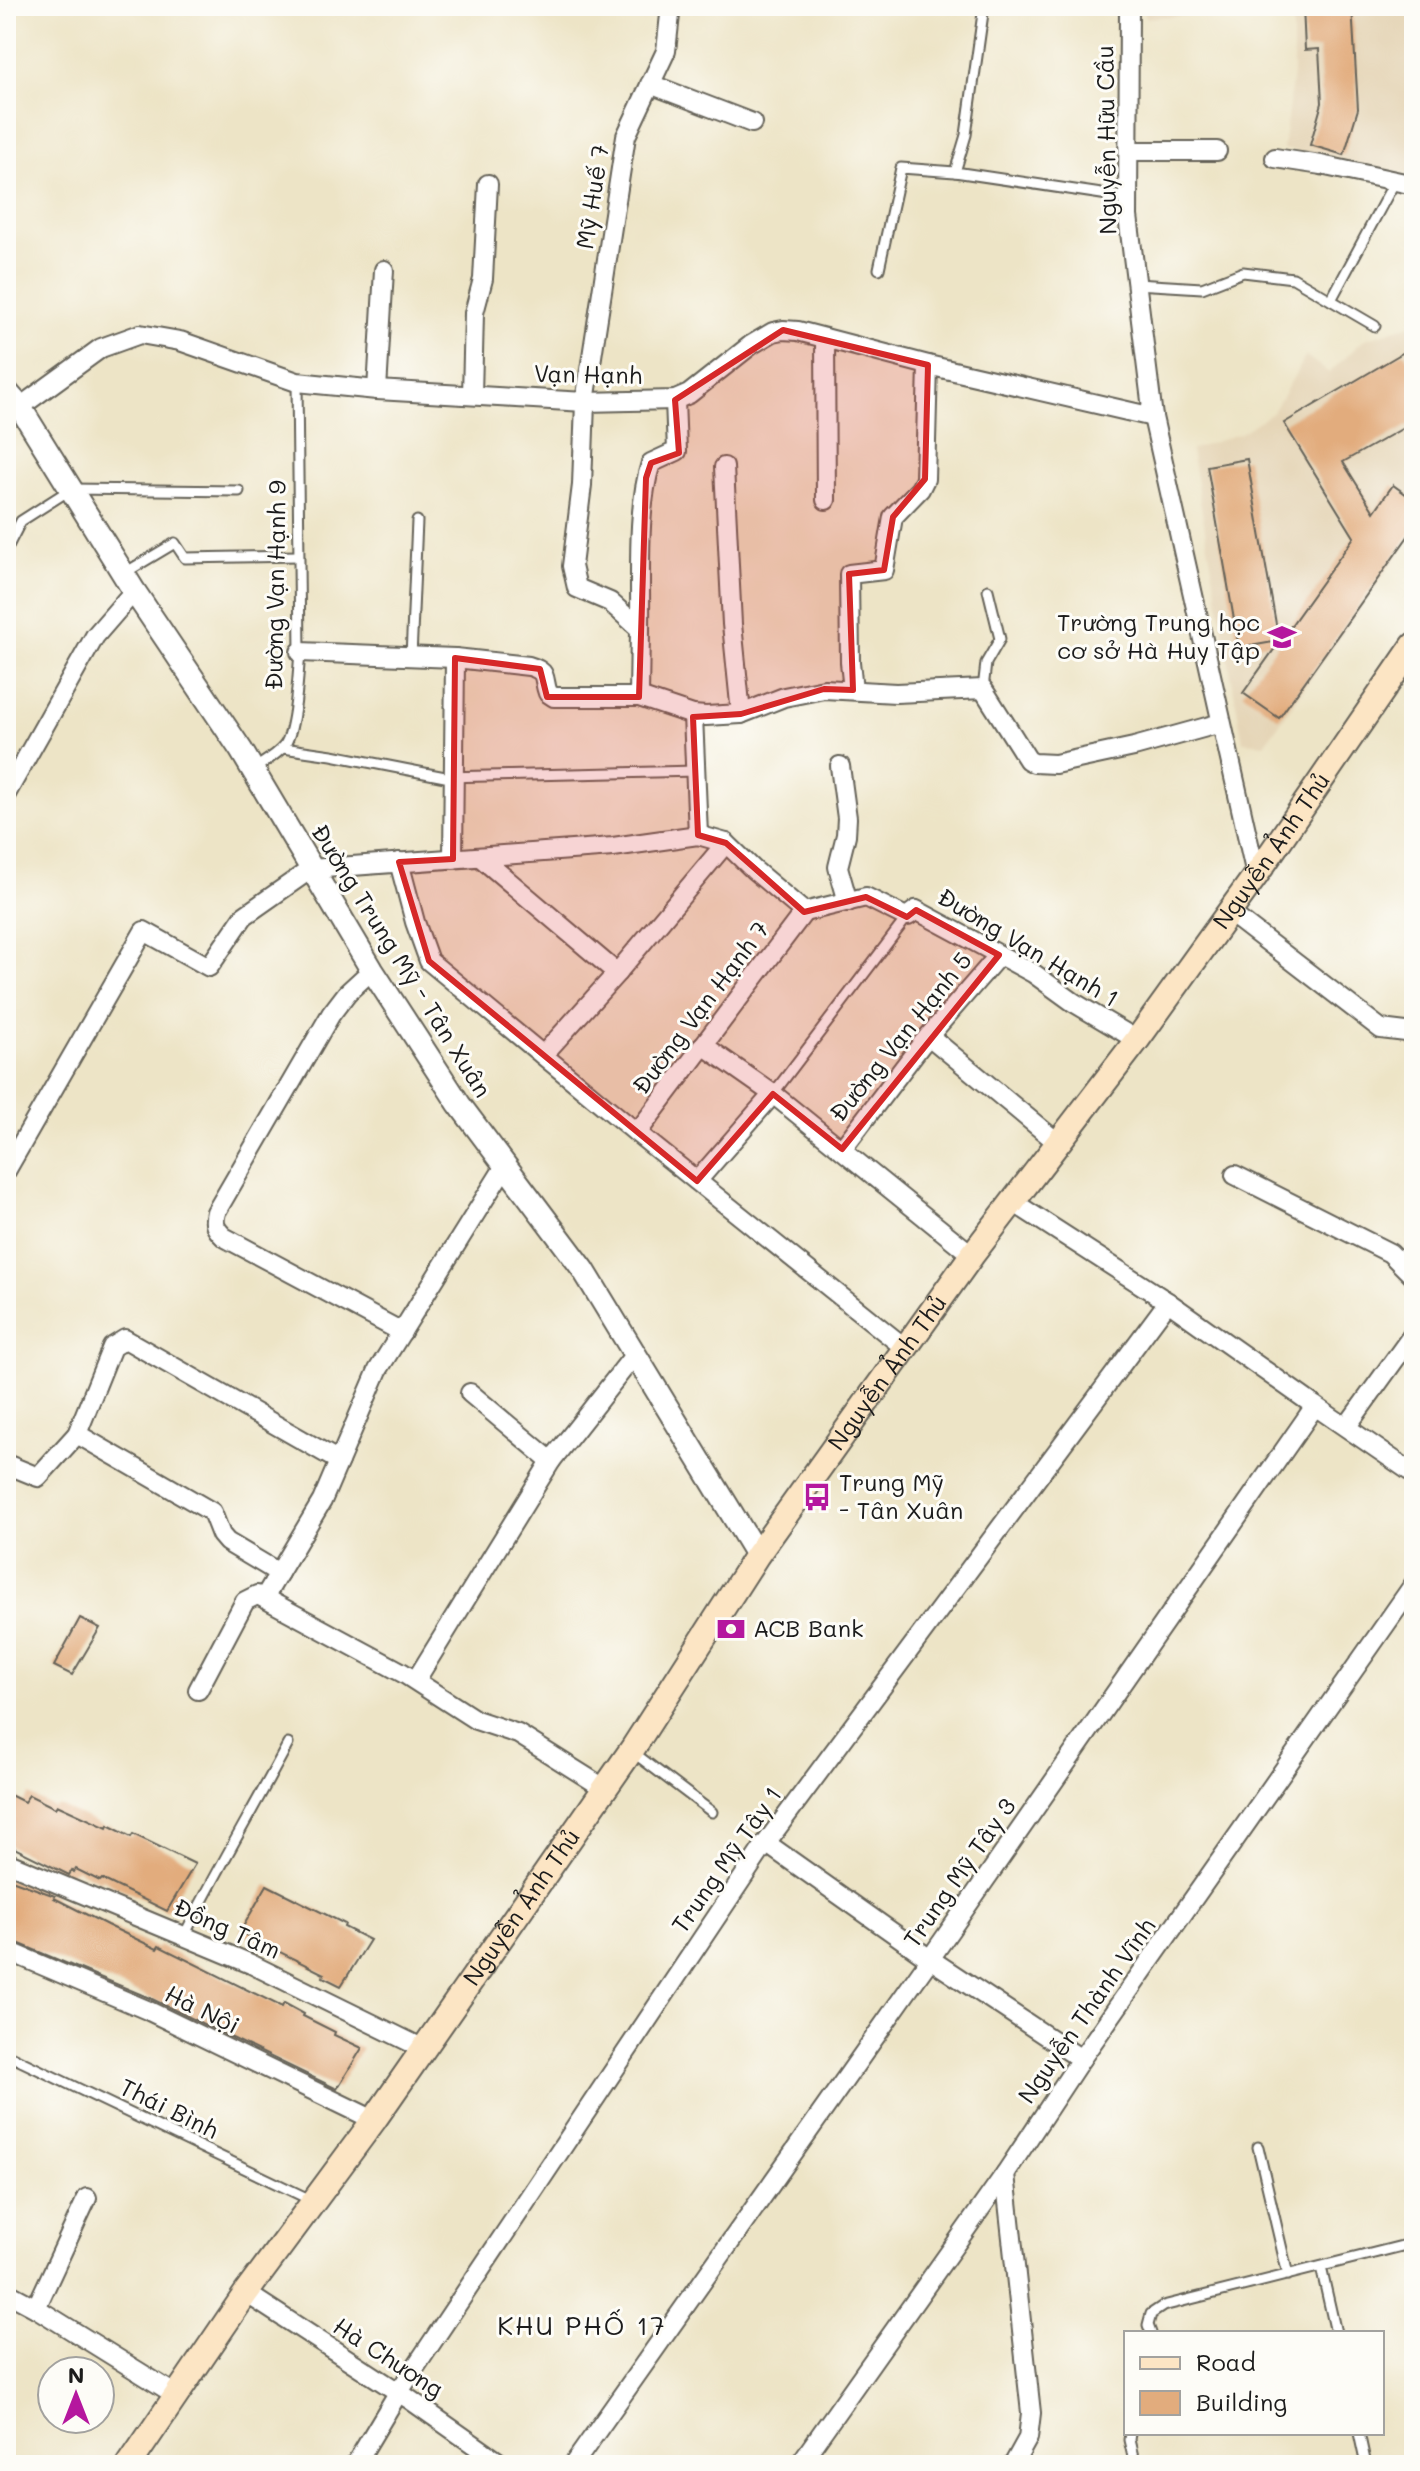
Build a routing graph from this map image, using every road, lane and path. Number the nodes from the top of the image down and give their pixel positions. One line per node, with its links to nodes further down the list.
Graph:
1 (671, 6): 4 (street, Mỹ Huế 7)
2 (984, 6): 9 (lane)
3 (1129, 6): 6 (street, Nguyễn Hữu Cầu)
4 (650, 84): 5 (street); 26 (street, Mỹ Huế 7)
5 (752, 123)
6 (1129, 151): 7 (street); 13 (street, Nguyễn Hữu Cầu)
7 (1217, 151)
8 (1275, 158): 10 (street)
9 (955, 172): 13 (lane); 14 (lane)
10 (1395, 181): 12 (street); 17 (lane)
11 (488, 184): 23 (street)
12 (1414, 185)
13 (1128, 198): 16 (street, Nguyễn Hữu Cầu)
14 (879, 269)
15 (384, 270): 22 (street)
16 (1136, 284): 17 (lane); 27 (street, Nguyễn Hữu Cầu)
17 (1331, 300): 18 (lane)
18 (1375, 326)
19 (825, 338): 20 (street, Vạn Hạnh); 25 (street, Vạn Hạnh); 31 (street)
20 (928, 365): 27 (street, Vạn Hạnh); 43 (street)
21 (297, 382): 22 (street, Vạn Hạnh); 24 (street, Vạn Hạnh); 34 (lane, Đường Vạn Hạnh 9)
22 (377, 390): 23 (street, Vạn Hạnh)
23 (472, 395): 26 (street, Vạn Hạnh)
24 (13, 399): 29 (street, Đường Trung Mỹ - Tân Xuân)
25 (675, 400): 26 (street, Vạn Hạnh); 37 (street)
26 (585, 402): 37 (street, Mỹ Huế 7)
27 (1153, 417): 47 (street, Nguyễn Hữu Cầu)
28 (724, 467): 45 (street)
29 (71, 489): 30 (lane); 33 (lane); 35 (street, Đường Trung Mỹ - Tân Xuân)
30 (239, 491)
31 (826, 500)
32 (417, 521): 40 (lane)
33 (6, 550)
34 (298, 556): 35 (lane); 39 (lane, Đường Vạn Hạnh 9)
35 (129, 582): 50 (street, Đường Trung Mỹ - Tân Xuân); 53 (street)
36 (988, 590): 42 (lane)
37 (640, 629): 44 (street)
38 (1414, 645): 60 (main road, Nguyễn Ảnh Thủ)
39 (300, 652): 40 (street); 48 (lane, Đường Vạn Hạnh 9)
40 (411, 657): 41 (street)
41 (455, 658): 44 (street); 52 (street)
42 (983, 689): 43 (street); 47 (street)
43 (853, 690): 45 (street)
44 (639, 697): 46 (street)
45 (741, 714): 46 (street)
46 (693, 715): 51 (street)
47 (1221, 723): 60 (street, Nguyễn Hữu Cầu)
48 (283, 748): 50 (lane); 52 (lane)
49 (840, 766): 61 (street)
50 (253, 770): 59 (street, Đường Trung Mỹ - Tân Xuân)
51 (696, 771): 52 (lane); 54 (street)
52 (452, 777): 57 (street)
53 (6, 794)
54 (698, 835): 55 (street); 56 (street)
55 (726, 843): 62 (street); 67 (street)
56 (480, 857): 57 (street); 67 (street)
57 (453, 859): 58 (street)
58 (399, 862): 59 (street); 72 (street)
59 (311, 869): 66 (street, Đường Trung Mỹ - Tân Xuân); 78 (street)
60 (1256, 875): 63 (main road, Nguyễn Ảnh Thủ)
61 (848, 902): 62 (street, Đường Vạn Hạnh 1); 64 (street, Đường Vạn Hạnh 1)
62 (804, 912): 71 (street, Đường Vạn Hạnh 7)
63 (1229, 912): 68 (street); 70 (main road, Nguyễn Ảnh Thủ)
64 (908, 916): 65 (street, Đường Vạn Hạnh 1); 73 (lane)
65 (999, 955): 69 (street, Đường Vạn Hạnh 5); 70 (street, Đường Vạn Hạnh 1)
66 (372, 970): 77 (street, Đường Trung Mỹ - Tân Xuân); 85 (street)
67 (617, 973): 72 (street)
68 (1414, 1033)
69 (929, 1036): 75 (street); 76 (street, Đường Vạn Hạnh 5)
70 (1137, 1040): 75 (main road, Nguyễn Ảnh Thủ)
71 (703, 1045): 73 (street); 74 (street, Đường Vạn Hạnh 7)
72 (543, 1055): 74 (street)
73 (773, 1094): 76 (street); 80 (street)
74 (637, 1133): 80 (street)
75 (1058, 1143): 81 (main road, Nguyễn Ảnh Thủ)
76 (842, 1149): 82 (street)
77 (505, 1166): 85 (street); 88 (street, Đường Trung Mỹ - Tân Xuân)
78 (6, 1171)
79 (1235, 1175): 83 (street)
80 (697, 1181): 87 (street)
81 (1013, 1202): 82 (main road, Nguyễn Ảnh Thủ); 84 (street)
82 (972, 1255): 87 (main road, Nguyễn Ảnh Thủ)
83 (1414, 1277)
84 (1168, 1302): 90 (street); 107 (street, Trung Mỹ Tây 1)
85 (402, 1332): 93 (street)
86 (1414, 1333): 91 (street)
87 (905, 1348): 97 (main road, Nguyễn Ảnh Thủ)
88 (635, 1354): 94 (street); 97 (street, Đường Trung Mỹ - Tân Xuân)
89 (470, 1393): 94 (street)
90 (1315, 1406): 91 (street); 111 (street, Trung Mỹ Tây 3)
91 (1347, 1426): 96 (street)
92 (77, 1434): 93 (street); 95 (street); 98 (street)
93 (339, 1461): 98 (street)
94 (551, 1461): 101 (street)
95 (6, 1464)
96 (1414, 1474)
97 (757, 1555): 104 (main road, Nguyễn Ảnh Thủ)
98 (279, 1573): 100 (street)
99 (1414, 1584): 114 (street, Nguyễn Thành Vĩnh)
100 (264, 1598): 101 (street); 102 (street)
101 (416, 1680): 105 (street)
102 (198, 1690)
103 (288, 1744): 109 (lane)
104 (631, 1751): 105 (main road, Nguyễn Ảnh Thủ); 106 (lane)
105 (604, 1788): 112 (main road, Nguyễn Ảnh Thủ)
106 (712, 1812)
107 (766, 1843): 111 (street); 128 (street, Trung Mỹ Tây 1)
108 (6, 1862): 109 (street, Đồng Tâm)
109 (184, 1936): 112 (street, Đồng Tâm)
110 (6, 1950): 115 (street, Hà Nội)
111 (930, 1959): 114 (street); 135 (street, Trung Mỹ Tây 3)
112 (424, 2049): 115 (main road, Nguyễn Ảnh Thủ)
113 (6, 2054): 119 (lane, Thái Bình)
114 (1081, 2059): 117 (street, Nguyễn Thành Vĩnh)
115 (374, 2120): 119 (main road, Nguyễn Ảnh Thủ)
116 (1258, 2147): 122 (lane)
117 (1005, 2174): 136 (street, Nguyễn Thành Vĩnh); 137 (street)
118 (87, 2198): 125 (street)
119 (313, 2201): 124 (main road, Nguyễn Ảnh Thủ)
120 (1414, 2243): 121 (lane)
121 (1321, 2267): 122 (lane); 127 (lane)
122 (1288, 2275): 126 (lane)
123 (6, 2292): 125 (street)
124 (246, 2293): 128 (street, Hà Chương); 129 (main road, Nguyễn Ảnh Thủ)
125 (36, 2308): 129 (street)
126 (1150, 2331)
127 (1336, 2331)
128 (398, 2393): 133 (street, Trung Mỹ Tây 1); 134 (street, Hà Chương)
129 (176, 2395): 132 (main road, Nguyễn Ảnh Thủ)
130 (1130, 2435): 138 (lane)
131 (1359, 2435): 139 (lane)
132 (133, 2464)
133 (355, 2465)
134 (503, 2465)
135 (573, 2465)
136 (799, 2465)
137 (1013, 2465)
138 (1135, 2465)
139 (1366, 2465)

